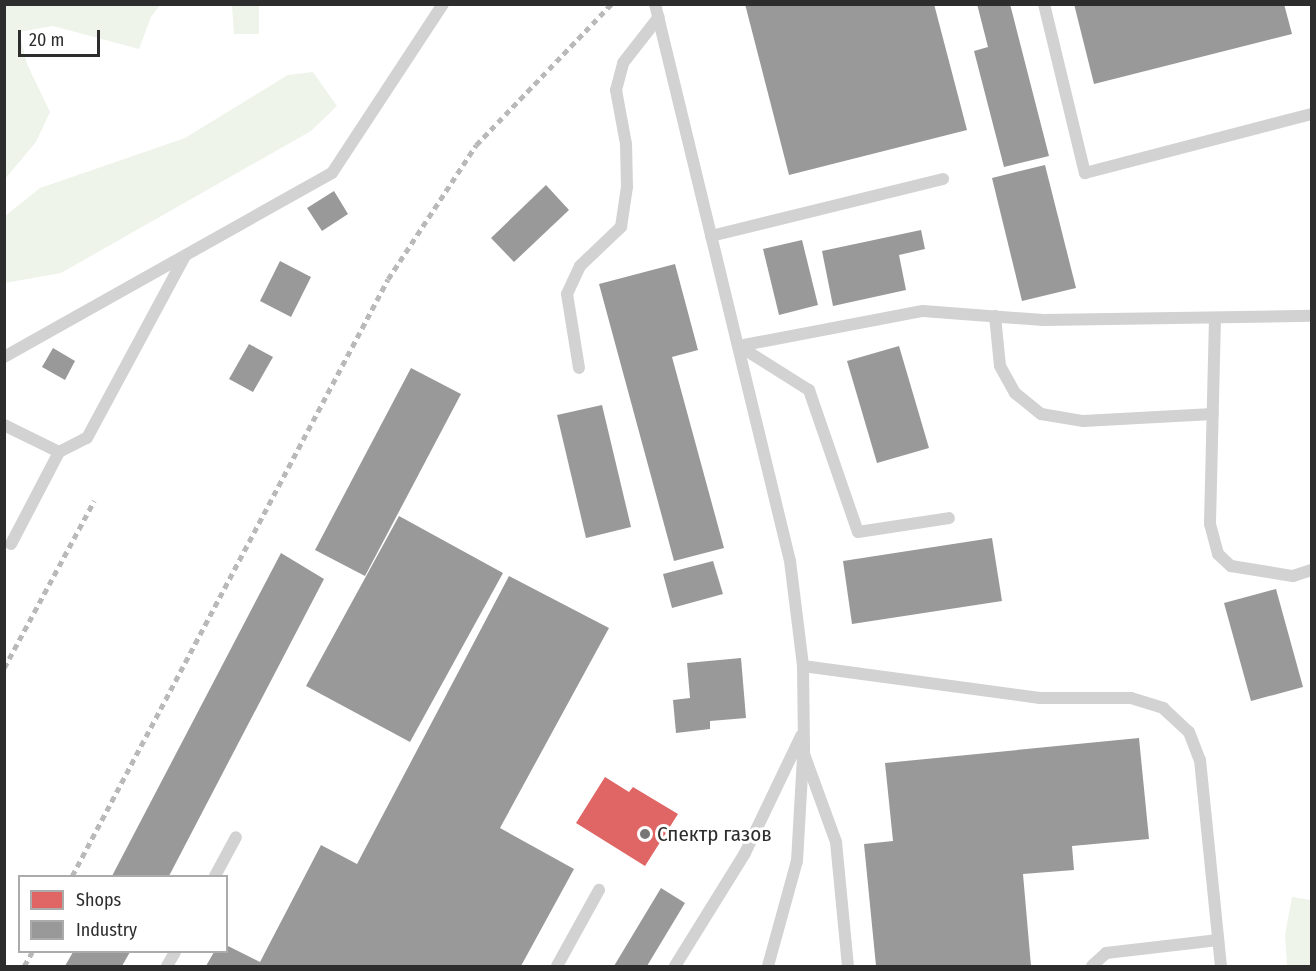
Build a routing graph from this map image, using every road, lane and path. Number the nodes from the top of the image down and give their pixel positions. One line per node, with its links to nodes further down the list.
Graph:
1 (443, 4): 8 (lane)
2 (655, 4): 4 (lane)
3 (1044, 4): 5 (lane)
4 (659, 17): 7 (lane); 14 (lane)
5 (1311, 114)
6 (943, 179): 7 (lane)
7 (711, 236): 12 (lane)
8 (186, 255): 13 (lane); 17 (lane)
9 (1311, 315): 11 (lane)
10 (995, 316): 11 (lane); 12 (lane); 15 (lane)
11 (1215, 318): 15 (lane)
12 (739, 346): 18 (lane); 21 (lane)
13 (4, 357)
14 (579, 368)
15 (1213, 414): 20 (lane)
16 (4, 425): 17 (lane)
17 (59, 452): 19 (lane)
18 (950, 518)
19 (11, 544)
20 (1311, 570)
21 (803, 666): 22 (lane); 27 (lane)
22 (804, 730): 23 (lane); 29 (lane)
23 (804, 754): 30 (lane); 31 (lane)
24 (237, 837): 25 (lane)
25 (216, 875)
26 (599, 890): 28 (lane)
27 (1218, 940): 32 (lane); 33 (lane)
28 (557, 966)
29 (675, 966)
30 (768, 966)
31 (848, 966)
32 (1092, 966)
33 (1221, 966)

